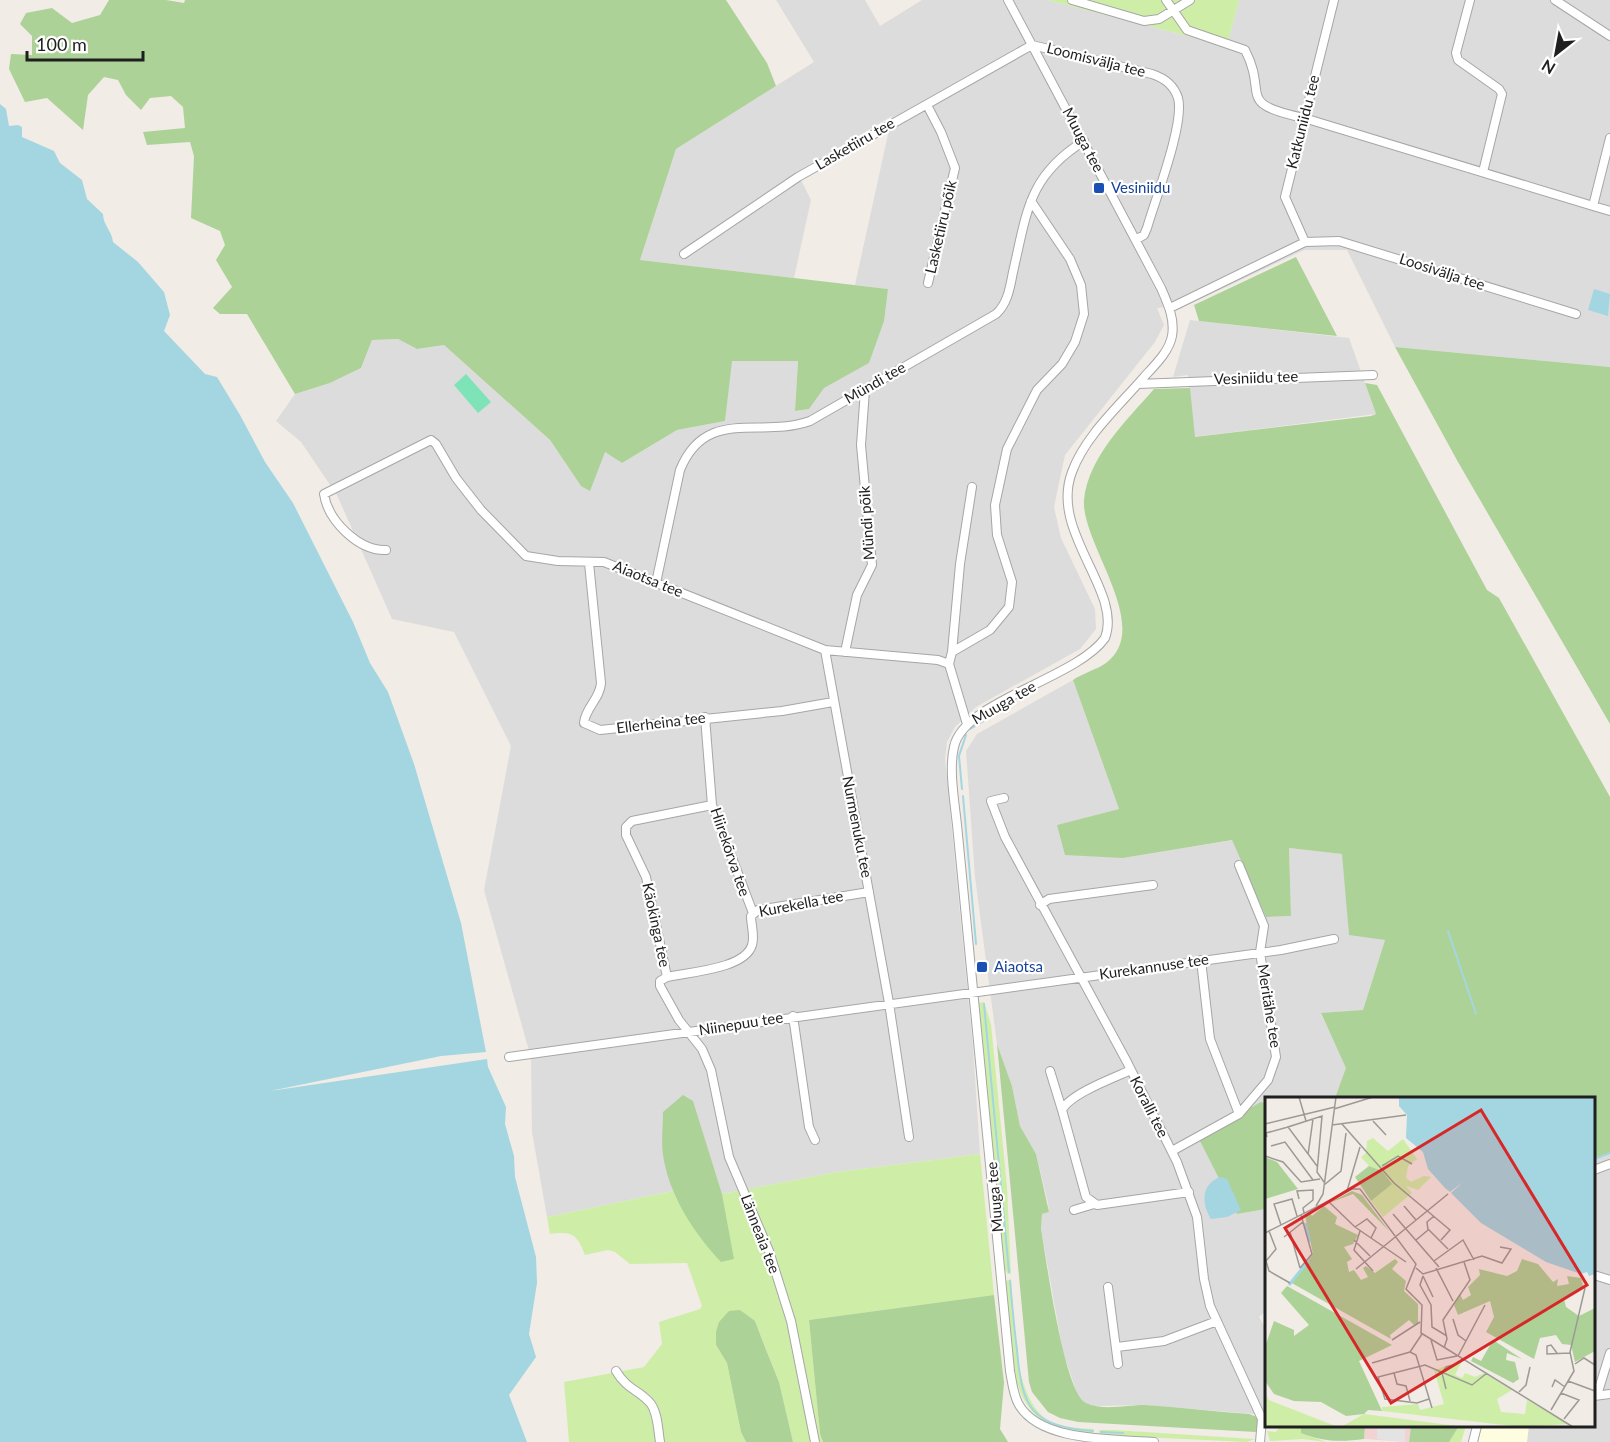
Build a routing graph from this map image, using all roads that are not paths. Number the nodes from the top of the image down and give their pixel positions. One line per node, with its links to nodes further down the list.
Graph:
1 (1008, 0): 10 (street, Muuga tee)
2 (1072, 0): 8 (street)
3 (1166, 0): 8 (street)
4 (1190, 0): 8 (street)
5 (1334, 0): 12 (street, Katkuniidu tee)
6 (1470, 0): 15 (street)
7 (1555, 0): 9 (street)
8 (1173, 11): 12 (street)
9 (1610, 36)
10 (1032, 45): 11 (street, Lasketiiru tee); 14 (street, Muuga tee); 19 (street, Loomisvälja tee)
11 (927, 105): 21 (street, Lasketiiru tee); 22 (street, Lasketiiru põik)
12 (1304, 118): 15 (street); 20 (street, Katkuniidu tee)
13 (1610, 138): 17 (street)
14 (1084, 141): 16 (street, Mündi tee); 19 (street, Muuga tee)
15 (1484, 172): 17 (street)
16 (1031, 201): 27 (street, Mündi tee); 34 (street)
17 (1593, 206): 18 (street)
18 (1610, 211)
19 (1137, 239): 23 (street, Muuga tee)
20 (1305, 242): 23 (street); 24 (street, Loosivälja tee)
21 (684, 254)
22 (928, 283)
23 (1170, 308): 26 (street, Muuga tee)
24 (1576, 314)
25 (1373, 375): 26 (street, Vesiniidu tee)
26 (1138, 384): 38 (street, Muuga tee)
27 (865, 390): 31 (street, Mündi tee); 33 (street, Mündi põik)
28 (972, 487): 34 (street)
29 (386, 550): 30 (street, Aiaotsa tee)
30 (589, 563): 31 (street, Aiaotsa tee); 37 (street, Ellerheina tee)
31 (656, 583): 32 (street, Aiaotsa tee)
32 (825, 650): 33 (street, Aiaotsa tee); 36 (street, Nurmenuku tee)
33 (845, 652): 35 (street, Aiaotsa tee)
34 (952, 652): 35 (street)
35 (949, 664): 38 (street)
36 (833, 702): 37 (street, Ellerheina tee); 43 (street, Nurmenuku tee)
37 (705, 717): 40 (street, Hiirekõrva tee)
38 (967, 724): 51 (street, Muuga tee)
39 (1004, 798): 44 (street, Koralli tee)
40 (712, 805): 45 (street, Hiirekõrva tee); 49 (street, Käokinga tee)
41 (1239, 865): 47 (street, Meritähe tee)
42 (1153, 885): 44 (street)
43 (869, 892): 45 (street, Kurekella tee); 52 (street, Nurmenuku tee)
44 (1040, 905): 50 (street, Koralli tee)
45 (753, 913): 49 (street, Kurekella tee)
46 (1334, 939): 47 (street, Kurekannuse tee)
47 (1260, 952): 48 (street, Kurekannuse tee); 59 (street, Meritähe tee)
48 (1201, 960): 50 (street, Kurekannuse tee); 59 (street)
49 (667, 977): 54 (street, Käokinga tee)
50 (1080, 978): 51 (street, Kurekannuse tee); 56 (street, Koralli tee)
51 (973, 993): 52 (street, Niinepuu tee); 79 (street, Muuga tee)
52 (889, 1003): 53 (street, Niinepuu tee); 60 (street, Nurmenuku tee)
53 (793, 1016): 54 (street, Niinepuu tee); 61 (street)
54 (690, 1032): 55 (street, Niinepuu tee); 81 (street, Länneaia tee)
55 (509, 1057)
56 (1131, 1070): 58 (street); 62 (street, Koralli tee)
57 (1050, 1071): 58 (street)
58 (1062, 1110): 66 (street)
59 (1239, 1114): 62 (street, Meritähe tee)
60 (909, 1137)
61 (815, 1140)
62 (1172, 1151): 65 (street, Koralli tee)
63 (1610, 1164): 64 (street)
64 (1595, 1169)
65 (1189, 1192): 66 (street); 71 (street, Koralli tee)
66 (1094, 1204): 67 (street)
67 (1074, 1210)
68 (1595, 1276): 69 (street)
69 (1610, 1280)
70 (1108, 1287): 72 (street)
71 (1217, 1321): 72 (street); 83 (street, Koralli tee)
72 (1117, 1347): 74 (street)
73 (1610, 1353): 77 (street)
74 (1118, 1364)
75 (616, 1371): 80 (street)
76 (1610, 1394): 77 (street)
77 (1595, 1396)
78 (1477, 1427): 84 (street)
79 (1105, 1440): 82 (street, Muuga tee)
80 (660, 1442)
81 (814, 1442)
82 (1154, 1442)
83 (1260, 1442)
84 (1473, 1442)

